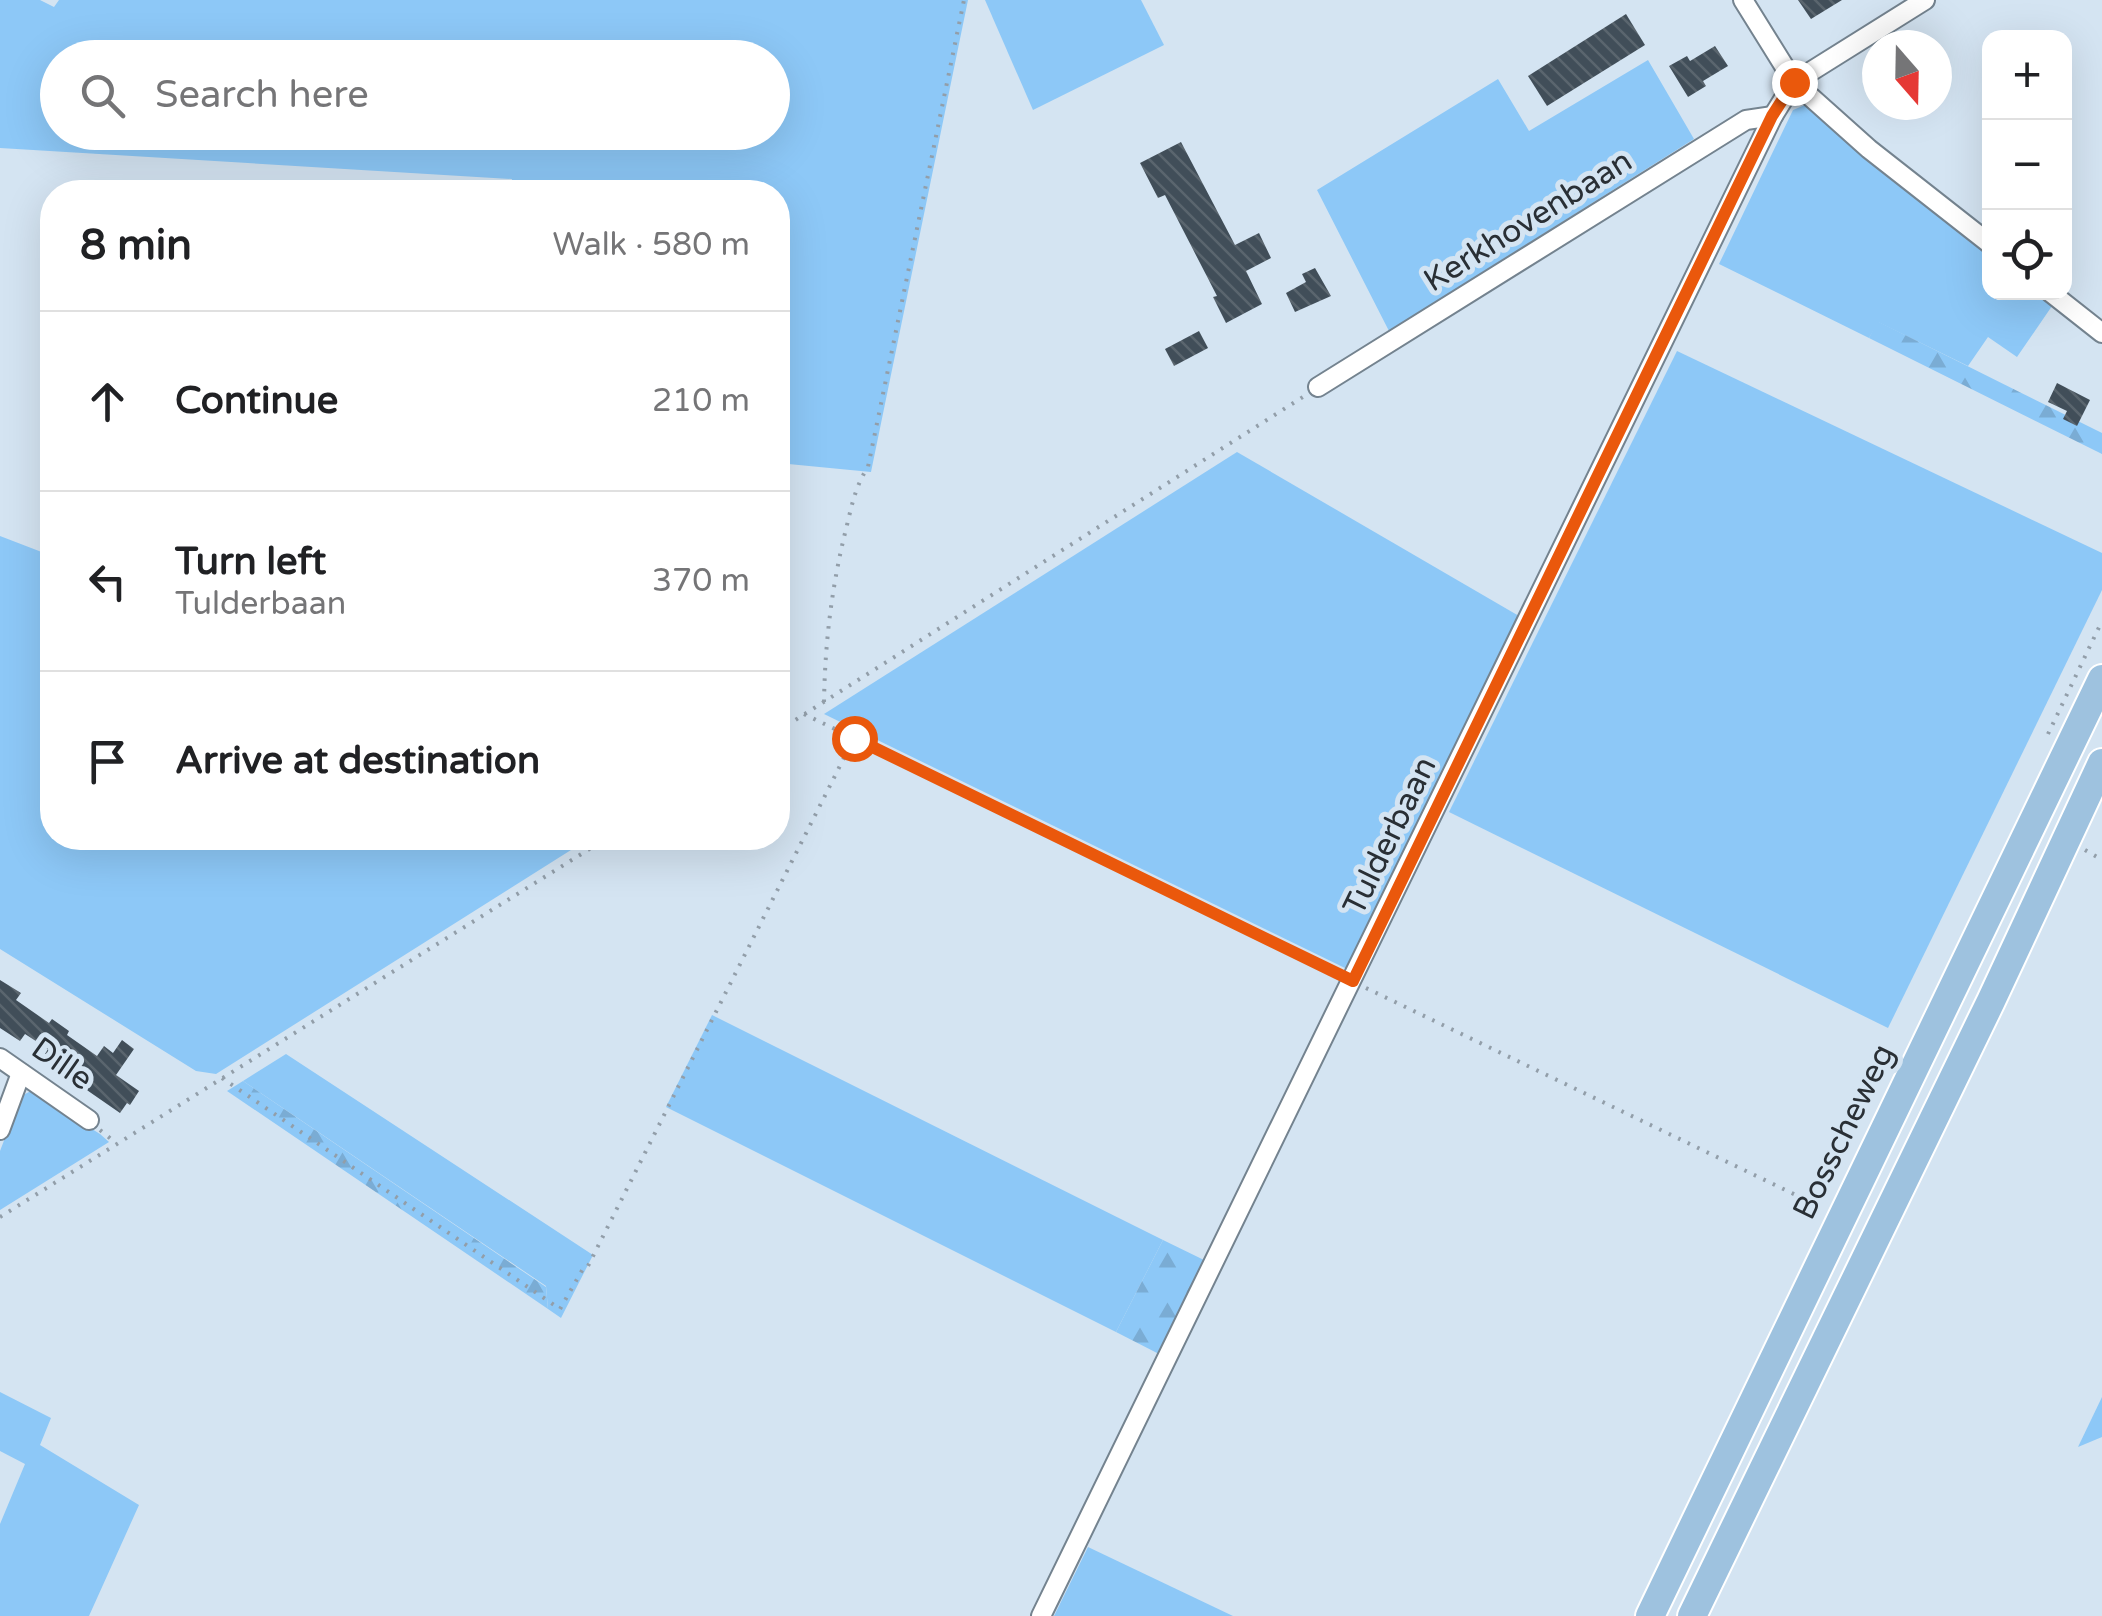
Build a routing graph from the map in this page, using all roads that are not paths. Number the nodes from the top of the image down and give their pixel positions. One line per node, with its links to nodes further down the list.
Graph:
1 (1743, 0): 3 (street)
2 (1925, 0): 3 (street)
3 (1794, 82): 4 (street, Tulderbaan); 5 (street)
4 (1772, 116): 8 (street, Kerkhovenbaan); 15 (street, Tulderbaan)
5 (1982, 238)
6 (2060, 300): 7 (street)
7 (2102, 333)
8 (1318, 388)
9 (2102, 678): 16 (main road, Bosscheweg)
10 (2102, 763): 17 (main road)
11 (0, 1058): 12 (street, Dille)
12 (21, 1073): 13 (street, Dille); 14 (street)
13 (89, 1120)
14 (0, 1130)
15 (1040, 1616)
16 (1650, 1616)
17 (1692, 1616)

